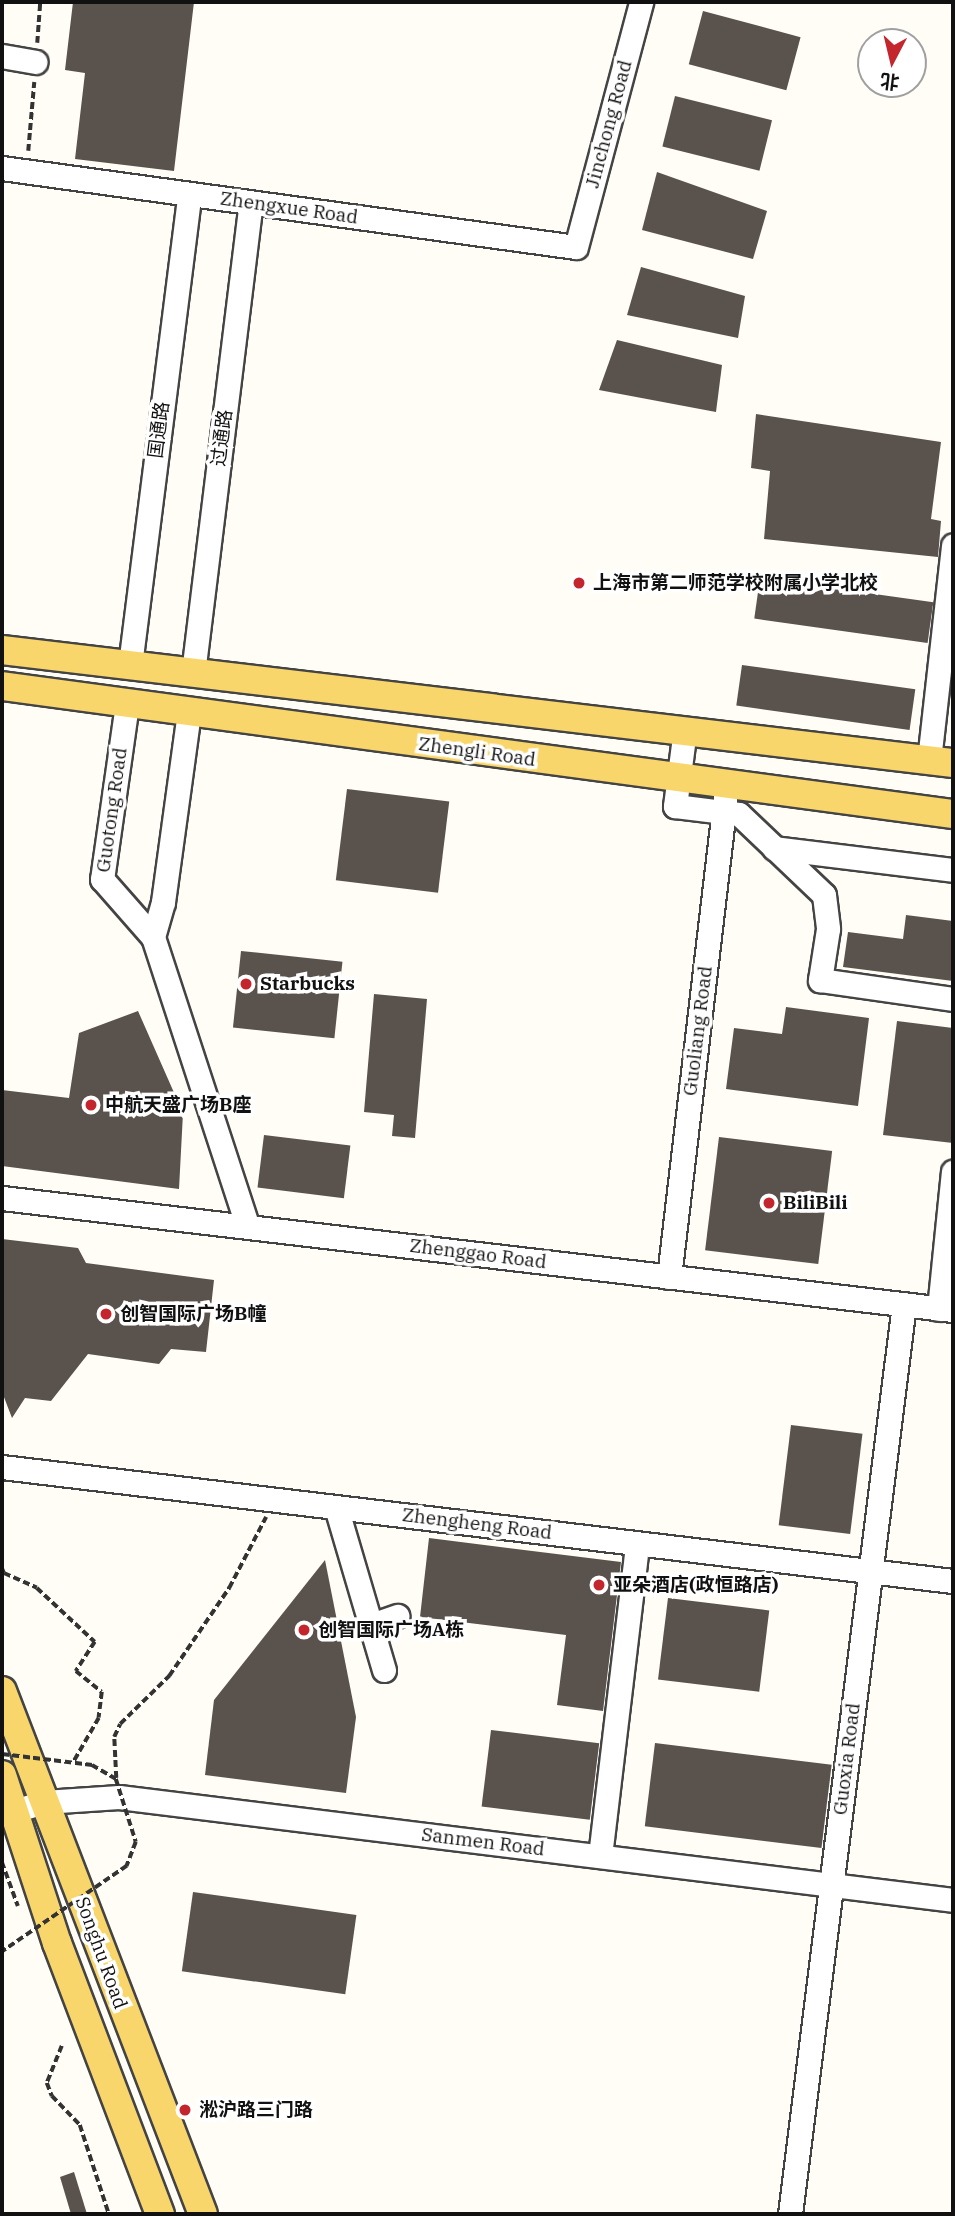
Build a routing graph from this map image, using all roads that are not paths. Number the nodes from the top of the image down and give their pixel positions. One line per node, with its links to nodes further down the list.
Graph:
1 (641, 2): 7 (street, Jinchong Road)
2 (2, 56): 3 (street)
3 (35, 62)
4 (2, 168): 5 (street, Zhengxue Road)
5 (189, 195): 6 (street, Zhengxue Road); 10 (street, 国通路)
6 (251, 203): 7 (street, Zhengxue Road); 11 (street, 过通路)
7 (576, 247)
8 (953, 545): 16 (street)
9 (2, 650): 10 (main road)
10 (130, 665): 11 (main road)
11 (193, 673): 15 (main road)
12 (2, 686): 13 (main road, Zhengli Road)
13 (127, 704): 14 (main road, Zhengli Road); 22 (street, Guotong Road)
14 (190, 713): 17 (main road, Zhengli Road); 22 (street)
15 (685, 729): 16 (main road); 17 (street)
16 (941, 762)
17 (679, 780): 18 (main road, Zhengli Road)
18 (726, 799): 19 (main road, Zhengli Road); 20 (street); 27 (street, Guoliang Road)
19 (953, 814)
20 (774, 848): 21 (street); 23 (street)
21 (953, 870)
22 (153, 937): 26 (street, Guotong Road)
23 (953, 999)
24 (953, 1172): 29 (street)
25 (2, 1198): 26 (street, Zhenggao Road)
26 (248, 1227): 27 (street, Zhenggao Road)
27 (670, 1276): 28 (street, Zhenggao Road)
28 (904, 1304): 29 (street, Zhenggao Road); 33 (street, Guoxia Road)
29 (946, 1310)
30 (2, 1467): 31 (street, Zhengheng Road)
31 (336, 1507): 32 (street, Zhengheng Road); 36 (street)
32 (637, 1544): 33 (street, Zhengheng Road); 44 (street)
33 (870, 1572): 34 (street, Zhengheng Road); 45 (street, Guoxia Road)
34 (953, 1581)
35 (397, 1616): 36 (street)
36 (371, 1625): 37 (street)
37 (384, 1670)
38 (3, 1699): 39 (main road, Songhu Road)
39 (7, 1744): 41 (main road, Songhu Road)
40 (2, 1775): 42 (main road, Songhu Road)
41 (44, 1802): 42 (street, Sanmen Road); 44 (street, Sanmen Road); 49 (main road, Songhu Road)
42 (14, 1811): 47 (main road, Songhu Road)
43 (2, 1837): 47 (main road)
44 (600, 1856): 45 (street, Sanmen Road)
45 (831, 1884): 46 (street, Sanmen Road); 50 (street, Guoxia Road)
46 (953, 1900)
47 (57, 1943): 48 (main road, Songhu Road)
48 (160, 2214)
49 (203, 2214)
50 (790, 2214)

